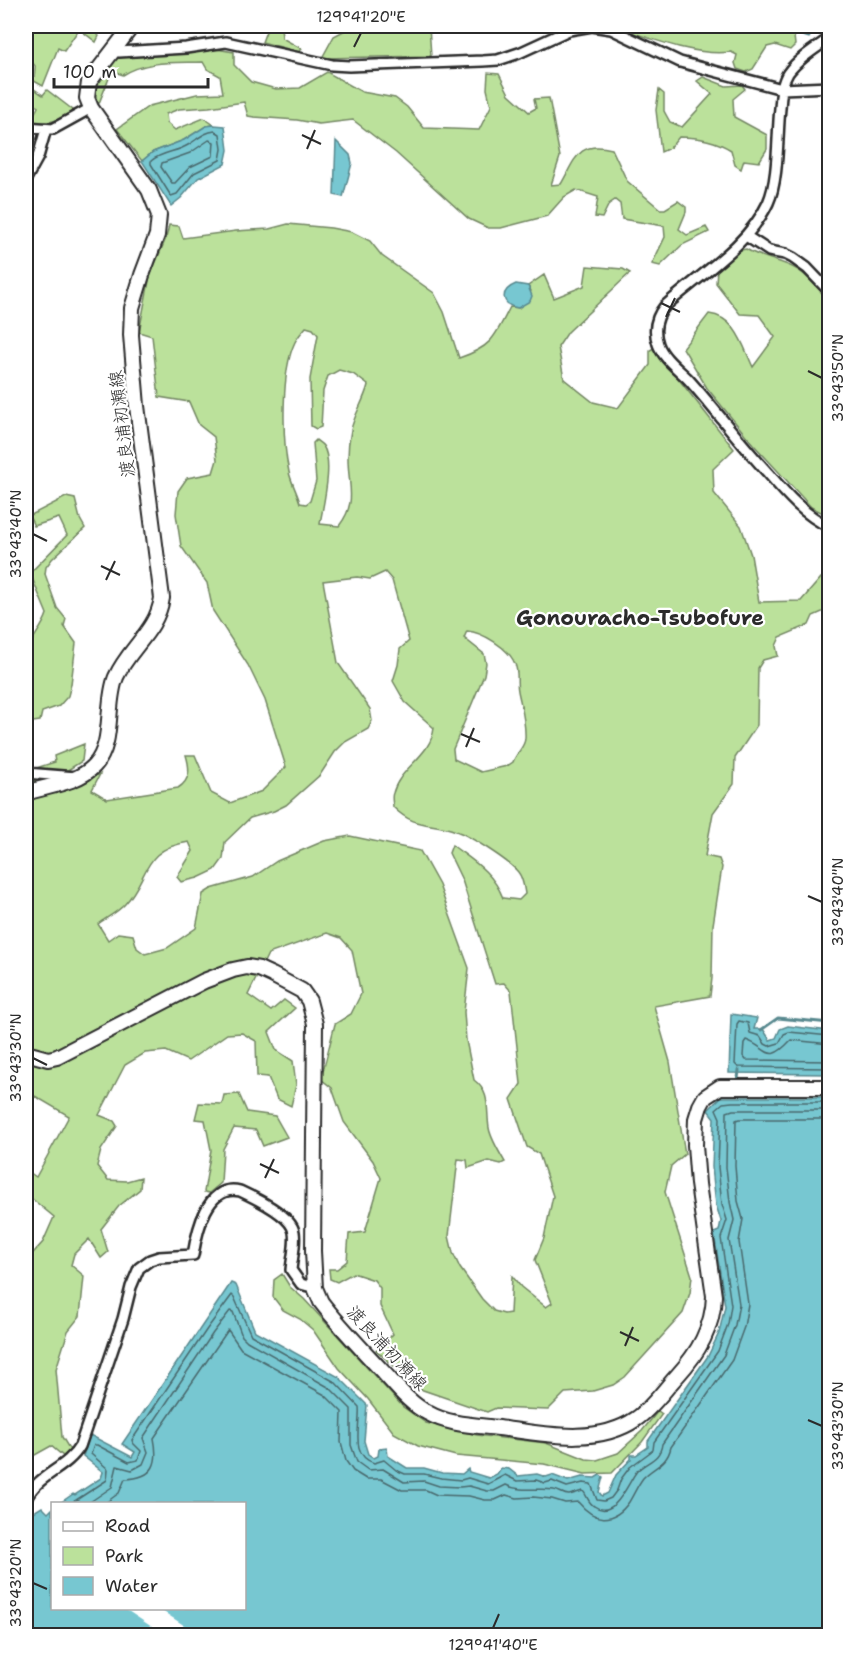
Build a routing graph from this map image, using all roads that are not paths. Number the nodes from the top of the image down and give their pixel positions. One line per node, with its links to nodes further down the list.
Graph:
1 (132, 26): 3 (main road)
2 (830, 38): 5 (street)
3 (114, 47): 5 (street); 6 (main road)
4 (830, 87): 5 (street)
5 (782, 89): 10 (street)
6 (91, 108): 8 (street); 14 (main road, 渡良浦初瀬線)
7 (26, 127): 8 (street)
8 (46, 129): 9 (street)
9 (26, 179)
10 (746, 236): 11 (street); 12 (street)
11 (830, 292)
12 (830, 527)
13 (26, 773): 14 (street)
14 (79, 777): 15 (main road, 渡良浦初瀬線)
15 (26, 793)
16 (26, 1053): 18 (main road, 渡良浦初瀬線)
17 (830, 1087): 18 (main road, 渡良浦初瀬線)
18 (315, 1288): 19 (street)
19 (26, 1499)

